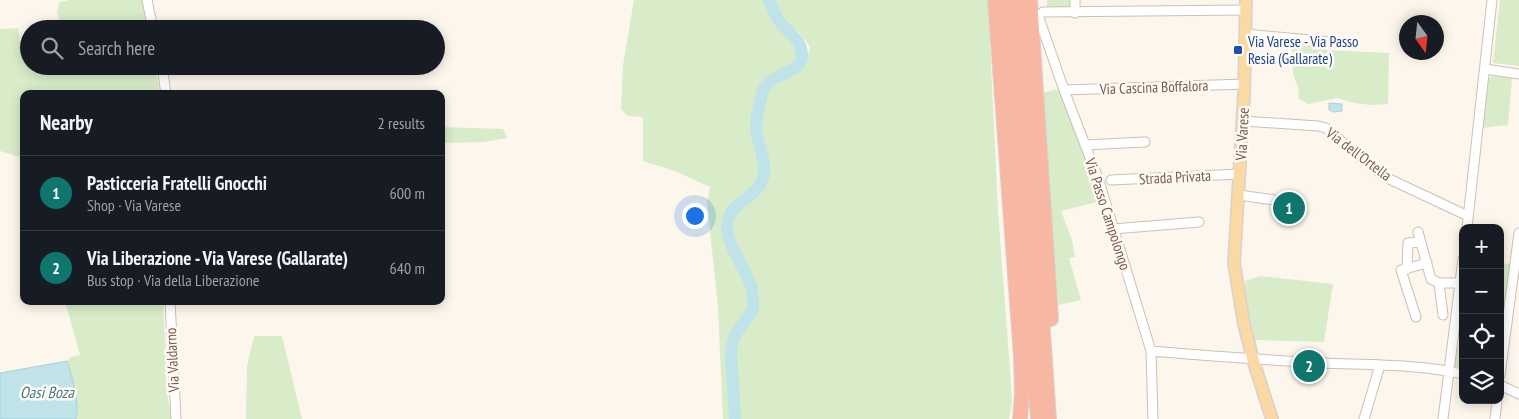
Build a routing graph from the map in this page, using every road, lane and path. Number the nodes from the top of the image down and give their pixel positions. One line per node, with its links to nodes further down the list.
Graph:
1 (147, 0): 10 (street)
2 (994, 0): 51 (highway)
3 (1009, 0): 52 (highway)
4 (1020, 0): 53 (highway)
5 (1030, 0): 54 (highway)
6 (1075, 0): 9 (street)
7 (1492, 0): 13 (street)
8 (1246, 5): 9 (street); 11 (main road, Via Varese)
9 (1075, 13): 18 (street, Via Passo Campolongo)
10 (152, 20)
11 (1246, 34): 12 (street); 16 (main road, Via Varese)
12 (1343, 43)
13 (1484, 69): 14 (street); 26 (street)
14 (1519, 74)
15 (163, 75): 17 (street)
16 (1244, 84): 18 (street, Via Cascina Boffalora); 19 (main road, Via Varese)
17 (165, 90)
18 (1064, 90): 21 (street, Via Passo Campolongo)
19 (1243, 121): 22 (main road, Via Varese); 26 (street, Via dell'Ortella)
20 (1145, 142): 21 (street)
21 (1086, 145): 29 (street, Via Passo Campolongo)
22 (1240, 174): 23 (street, Strada Privata); 24 (main road, Via Varese)
23 (1111, 180)
24 (1239, 195): 25 (street); 43 (main road, Via Varese)
25 (1275, 200)
26 (1468, 216): 28 (street)
27 (1199, 222): 29 (street)
28 (1467, 224)
29 (1113, 229): 41 (street, Via Passo Campolongo)
30 (1418, 232): 32 (street)
31 (1519, 233): 42 (street)
32 (1421, 242): 33 (street); 34 (street)
33 (1427, 263): 34 (street); 35 (street)
34 (1407, 269): 40 (street)
35 (1439, 283): 36 (street); 39 (street)
36 (1459, 283)
37 (1459, 292): 45 (street)
38 (170, 305): 50 (street, Via Valdarno)
39 (1443, 315)
40 (1416, 317)
41 (1152, 351): 43 (street); 55 (street, Via Passo Campolongo)
42 (1502, 359)
43 (1250, 360): 44 (street); 56 (main road, Via Varese); 57 (main road, Via Varese)
44 (1380, 365): 45 (street); 58 (street)
45 (1450, 371): 46 (street); 59 (street)
46 (1459, 373)
47 (1504, 387): 48 (street)
48 (1519, 394)
49 (1497, 404): 60 (street)
50 (176, 419)
51 (1020, 419)
52 (1038, 419)
53 (1049, 419)
54 (1058, 419)
55 (1153, 419)
56 (1267, 419)
57 (1272, 419)
58 (1364, 419)
59 (1443, 419)
60 (1495, 419)

